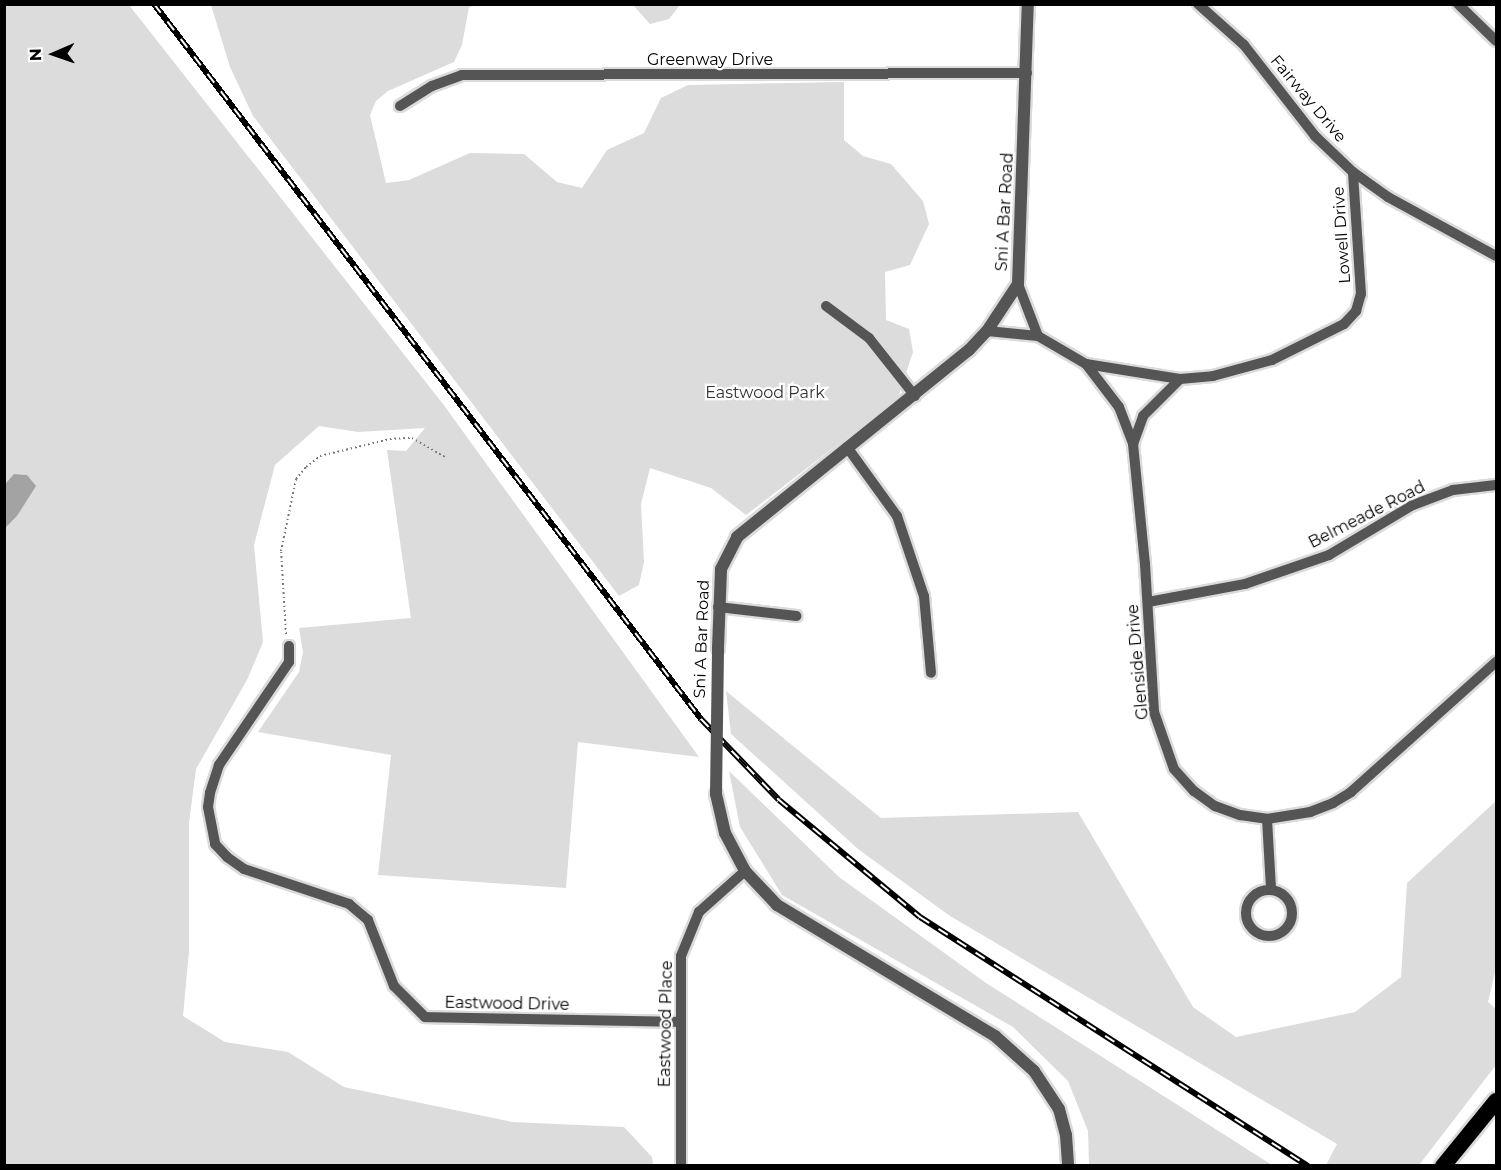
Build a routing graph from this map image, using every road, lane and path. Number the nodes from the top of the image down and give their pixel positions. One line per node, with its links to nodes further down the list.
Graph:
1 (1028, 4): 5 (street, Sni A Bar Road)
2 (1198, 4): 7 (street, Fairway Drive)
3 (1458, 4): 4 (street)
4 (1497, 41)
5 (1027, 73): 6 (street, Greenway Drive); 9 (street, Sni A Bar Road)
6 (400, 106)
7 (1353, 172): 8 (street, Fairway Drive); 14 (street, Lowell Drive)
8 (1497, 256)
9 (1018, 284): 11 (street, Sni A Bar Road); 12 (street)
10 (826, 306): 15 (street)
11 (987, 331): 12 (street, Lowell Drive); 15 (street, Sni A Bar Road)
12 (1038, 336): 13 (street, Lowell Drive)
13 (1086, 364): 14 (street, Lowell Drive); 16 (street, Glenside Drive)
14 (1180, 379): 16 (street, Glenside Drive)
15 (915, 396): 17 (street, Sni A Bar Road)
16 (1133, 444): 20 (street, Glenside Drive)
17 (847, 447): 21 (street, Sni A Bar Road); 25 (street)
18 (445, 457): 23 (path)
19 (1497, 485): 20 (street, Belmeade Road)
20 (1148, 602): 26 (street, Glenside Drive)
21 (718, 607): 22 (street); 27 (street, Sni A Bar Road, bridge)
22 (796, 616)
23 (290, 646): 29 (street, Eastwood Drive)
24 (1497, 662): 26 (street, Glenside Drive)
25 (931, 673)
26 (1267, 819): 28 (street)
27 (745, 871): 29 (street, Eastwood Place); 32 (street, Sni A Bar Road)
28 (1271, 888): 28 (street)
29 (680, 1022): 31 (street, Eastwood Place)
30 (1497, 1101): 33 (highway)
31 (681, 1166)
32 (1068, 1166)
33 (1443, 1166)

